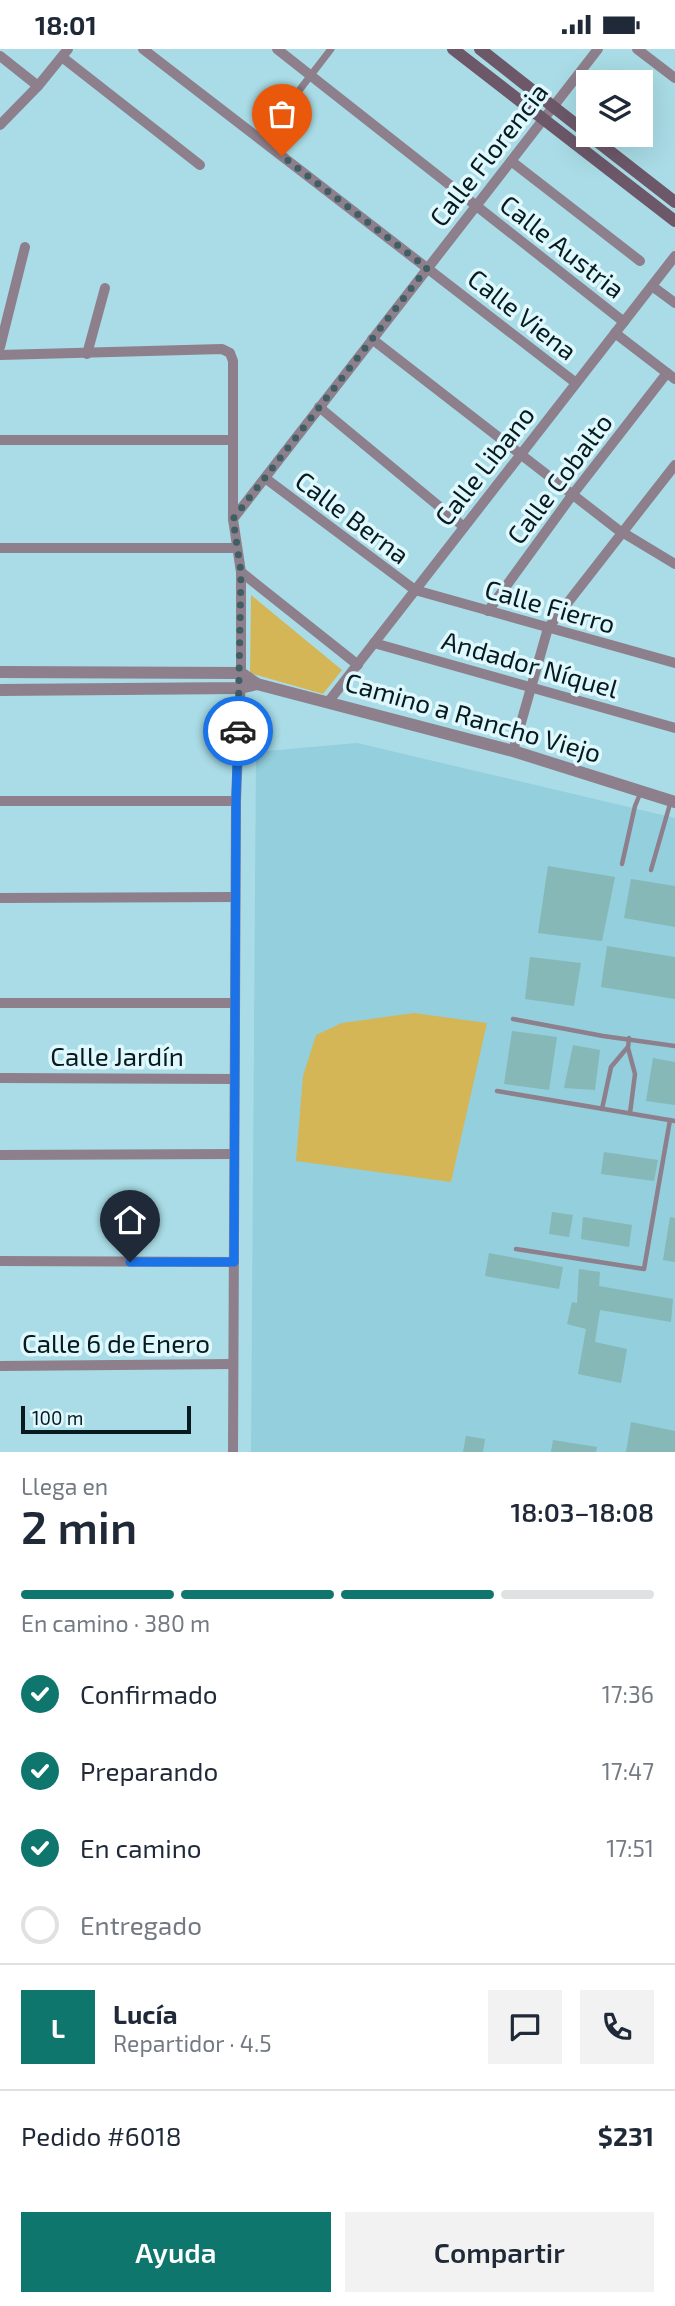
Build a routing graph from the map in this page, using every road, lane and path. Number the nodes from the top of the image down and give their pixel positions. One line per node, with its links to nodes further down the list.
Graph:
1 (143, 49): 17 (street, Calle Viena)
2 (277, 49): 10 (street, Calle Austria)
3 (331, 49): 10 (street)
4 (453, 49): 14 (main road)
5 (480, 49): 13 (main road)
6 (598, 49): 13 (street, Calle Florencia)
7 (637, 49): 11 (street)
8 (65, 53): 12 (street); 20 (street)
9 (0, 57): 12 (street)
10 (310, 76): 17 (street); 22 (street, Calle Austria)
11 (675, 78)
12 (38, 86): 15 (street)
13 (553, 107): 14 (street, Calle Florencia); 16 (main road)
14 (543, 119): 19 (street, Calle Florencia); 23 (main road)
15 (0, 125)
16 (576, 125)
17 (261, 140): 27 (street, Calle Viena)
18 (605, 147): 21 (main road)
19 (510, 161): 22 (street, Calle Florencia); 26 (street)
20 (200, 165)
21 (675, 202)
22 (476, 206): 27 (street, Calle Florencia); 31 (street, Calle Austria)
23 (675, 221)
24 (25, 247): 34 (street)
25 (675, 256): 28 (street, Calle Libano)
26 (640, 261)
27 (427, 268): 33 (street, Calle Florencia); 38 (street, Calle Viena)
28 (652, 286): 30 (street); 31 (street, Calle Libano)
29 (105, 288): 35 (street)
30 (675, 303)
31 (624, 322): 32 (street, Calle Libano)
32 (615, 333): 37 (street); 38 (street, Calle Libano)
33 (372, 339): 39 (street, Calle Florencia); 42 (street)
34 (0, 347)
35 (87, 354): 36 (street); 41 (street)
36 (0, 355)
37 (671, 376): 45 (street, Calle Cobalto)
38 (576, 383): 42 (street, Calle Libano)
39 (319, 408): 44 (street, Calle Florencia); 47 (street)
40 (0, 440): 41 (street)
41 (233, 440): 46 (street)
42 (522, 453): 45 (street); 47 (street, Calle Libano)
43 (675, 465): 48 (street)
44 (265, 478): 46 (street, Calle Florencia); 53 (street, Calle Berna)
45 (573, 494): 48 (street); 54 (street, Calle Cobalto)
46 (233, 519): 50 (street)
47 (464, 527): 53 (street, Calle Libano)
48 (624, 533): 51 (street); 55 (street)
49 (0, 548): 50 (street)
50 (236, 548): 52 (street)
51 (675, 564)
52 (241, 572): 58 (street); 61 (street)
53 (415, 590): 54 (street, Calle Fierro); 56 (street, Calle Libano)
54 (488, 611): 55 (street, Calle Fierro)
55 (548, 628): 57 (street, Calle Fierro); 63 (street)
56 (374, 643): 58 (street, Calle Libano); 63 (street, Andador Níquel)
57 (675, 663)
58 (358, 665): 67 (street, Calle Libano)
59 (58, 671): 60 (street); 61 (street); 65 (street)
60 (0, 672)
61 (241, 673): 62 (street, Camino a Rancho Viejo); 64 (street)
62 (257, 684): 64 (street, Camino a Rancho Viejo); 67 (street, Camino a Rancho Viejo)
63 (530, 687): 68 (street, Andador Níquel); 69 (street)
64 (240, 688): 65 (street, Camino a Rancho Viejo); 73 (street)
65 (59, 689): 66 (street, Camino a Rancho Viejo)
66 (0, 690)
67 (329, 701): 69 (street, Camino a Rancho Viejo)
68 (675, 728)
69 (513, 751): 70 (street, Camino a Rancho Viejo)
70 (642, 790): 71 (street, Camino a Rancho Viejo); 74 (lane)
71 (674, 799): 75 (lane)
72 (0, 801): 73 (street)
73 (236, 801): 76 (street)
74 (622, 864)
75 (650, 870)
76 (235, 897): 77 (street); 79 (street)
77 (0, 898)
78 (0, 1003): 79 (street)
79 (234, 1003): 85 (street)
80 (513, 1019): 81 (lane)
81 (629, 1038): 82 (lane); 83 (lane)
82 (675, 1046)
83 (628, 1048): 87 (lane); 88 (lane)
84 (0, 1078): 85 (street, Calle Jardín)
85 (234, 1079): 90 (street)
86 (497, 1091): 87 (lane)
87 (602, 1109): 88 (lane)
88 (630, 1114): 89 (lane)
89 (673, 1121): 92 (lane)
90 (234, 1154): 91 (street); 94 (street)
91 (0, 1155)
92 (516, 1249)
93 (0, 1261): 94 (street)
94 (234, 1262): 95 (street)
95 (233, 1364): 96 (street, Calle 6 de Enero); 97 (street)
96 (0, 1366)
97 (233, 1452)

